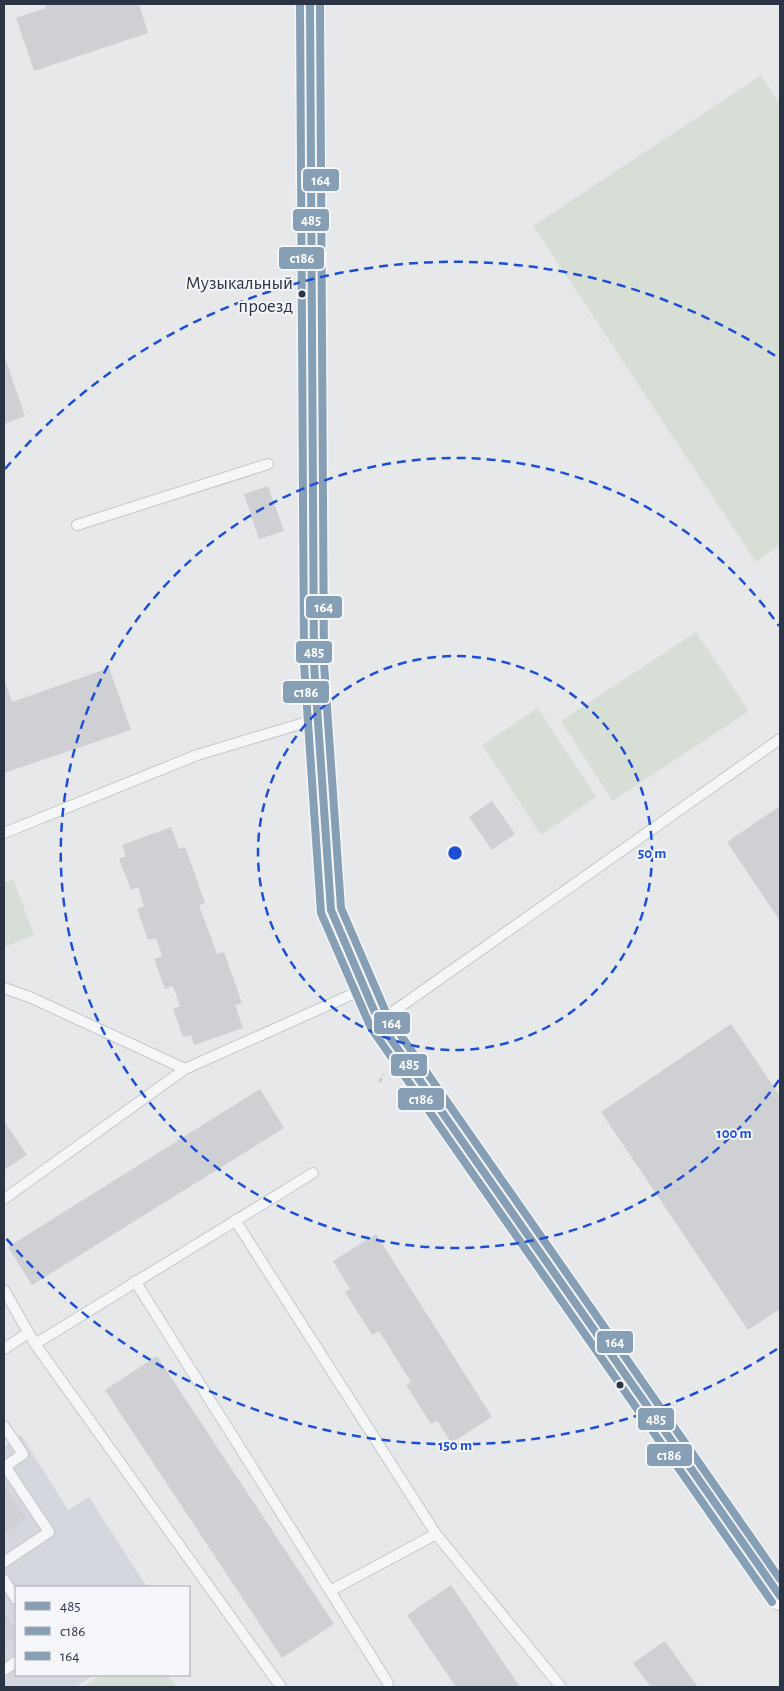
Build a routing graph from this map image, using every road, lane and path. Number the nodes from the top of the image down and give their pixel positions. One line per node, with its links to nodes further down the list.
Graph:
1 (310, 4): 4 (street)
2 (268, 464): 3 (lane)
3 (77, 525)
4 (318, 719): 6 (lane); 8 (street)
5 (780, 739): 9 (lane)
6 (4, 833)
7 (4, 988): 10 (lane)
8 (365, 988): 9 (street); 10 (lane)
9 (379, 1022): 25 (street)
10 (185, 1069): 12 (lane)
11 (313, 1173): 13 (lane)
12 (4, 1198)
13 (235, 1220): 14 (lane); 21 (lane)
14 (135, 1281): 17 (lane); 24 (lane)
15 (4, 1290): 16 (lane)
16 (28, 1332): 17 (lane); 18 (lane)
17 (35, 1344): 30 (lane)
18 (4, 1349)
19 (4, 1426): 20 (lane)
20 (4, 1466): 22 (lane)
21 (436, 1534): 24 (lane); 31 (lane)
22 (4, 1562)
23 (4, 1580): 26 (lane)
24 (330, 1591): 29 (lane)
25 (780, 1596)
26 (15, 1597)
27 (15, 1663): 28 (lane)
28 (4, 1670)
29 (386, 1686)
30 (281, 1687)
31 (561, 1687)

